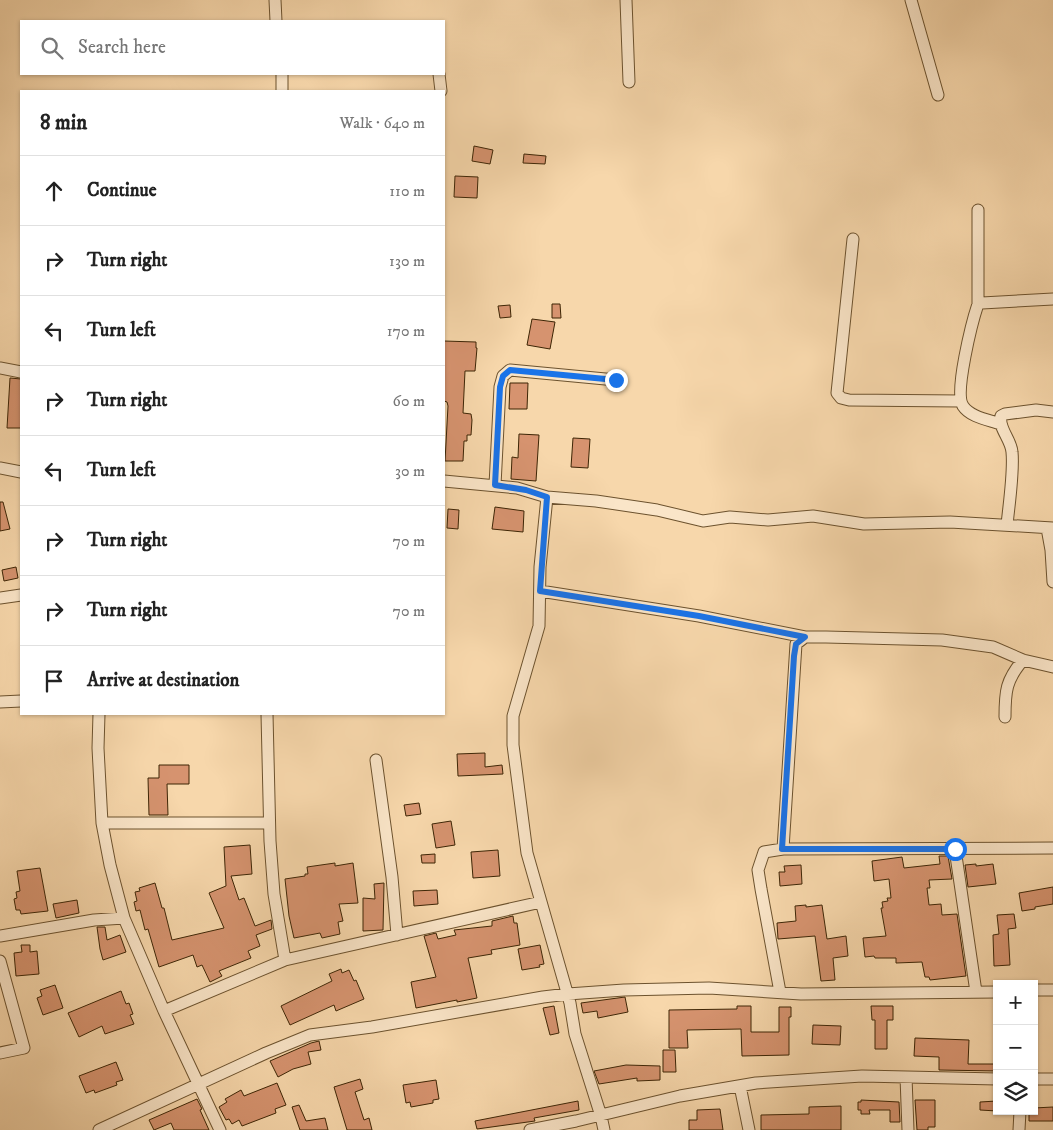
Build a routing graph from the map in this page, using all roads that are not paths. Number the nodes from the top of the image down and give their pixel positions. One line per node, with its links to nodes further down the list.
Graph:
1 (275, 0): 4 (street)
2 (626, 0): 7 (street)
3 (911, 0): 10 (street)
4 (276, 20)
5 (282, 75): 8 (street)
6 (439, 75): 9 (street)
7 (629, 82)
8 (282, 90)
9 (441, 90)
10 (938, 95)
11 (978, 210): 14 (street)
12 (853, 239): 18 (street)
13 (1053, 299): 14 (street)
14 (978, 304): 18 (street)
15 (0, 368): 16 (street)
16 (20, 372)
17 (616, 380): 24 (street)
18 (960, 401): 20 (street)
19 (1053, 412): 20 (street)
20 (1000, 424): 26 (street)
21 (0, 468): 22 (street)
22 (20, 472)
23 (445, 482): 24 (street)
24 (495, 485): 25 (street)
25 (547, 497): 26 (street); 29 (street)
26 (1007, 525): 27 (street)
27 (1050, 528): 28 (street)
28 (1053, 582)
29 (540, 591): 32 (street); 46 (street)
30 (20, 595): 31 (street)
31 (0, 598)
32 (805, 637): 33 (street); 44 (street)
33 (1023, 660): 34 (street); 39 (street)
34 (1053, 667)
35 (20, 701): 36 (street)
36 (0, 702)
37 (99, 715): 41 (street)
38 (267, 715): 42 (street)
39 (1005, 717)
40 (376, 760): 48 (street)
41 (102, 823): 42 (street); 47 (street)
42 (269, 823): 50 (street)
43 (1053, 848): 45 (street)
44 (782, 849): 45 (street); 54 (street)
45 (955, 849): 55 (street)
46 (541, 902): 48 (street); 57 (street)
47 (124, 918): 49 (street); 58 (street)
48 (397, 935): 50 (street)
49 (0, 936)
50 (285, 960): 58 (street)
51 (0, 961): 59 (street)
52 (1038, 990): 53 (street)
53 (1053, 990)
54 (780, 992): 55 (street); 57 (street)
55 (976, 992): 56 (street)
56 (993, 992)
57 (568, 994): 64 (street); 67 (street)
58 (164, 1011): 64 (street)
59 (0, 1053)
60 (906, 1077): 61 (street); 65 (street); 73 (street)
61 (993, 1079)
62 (1038, 1079): 63 (street)
63 (1053, 1080)
64 (199, 1084): 68 (street); 69 (street)
65 (740, 1086): 67 (street); 72 (street)
66 (1020, 1115): 74 (street)
67 (601, 1116): 70 (street); 71 (street)
68 (99, 1130)
69 (220, 1130)
70 (530, 1130)
71 (604, 1130)
72 (750, 1130)
73 (908, 1130)
74 (1020, 1130)

